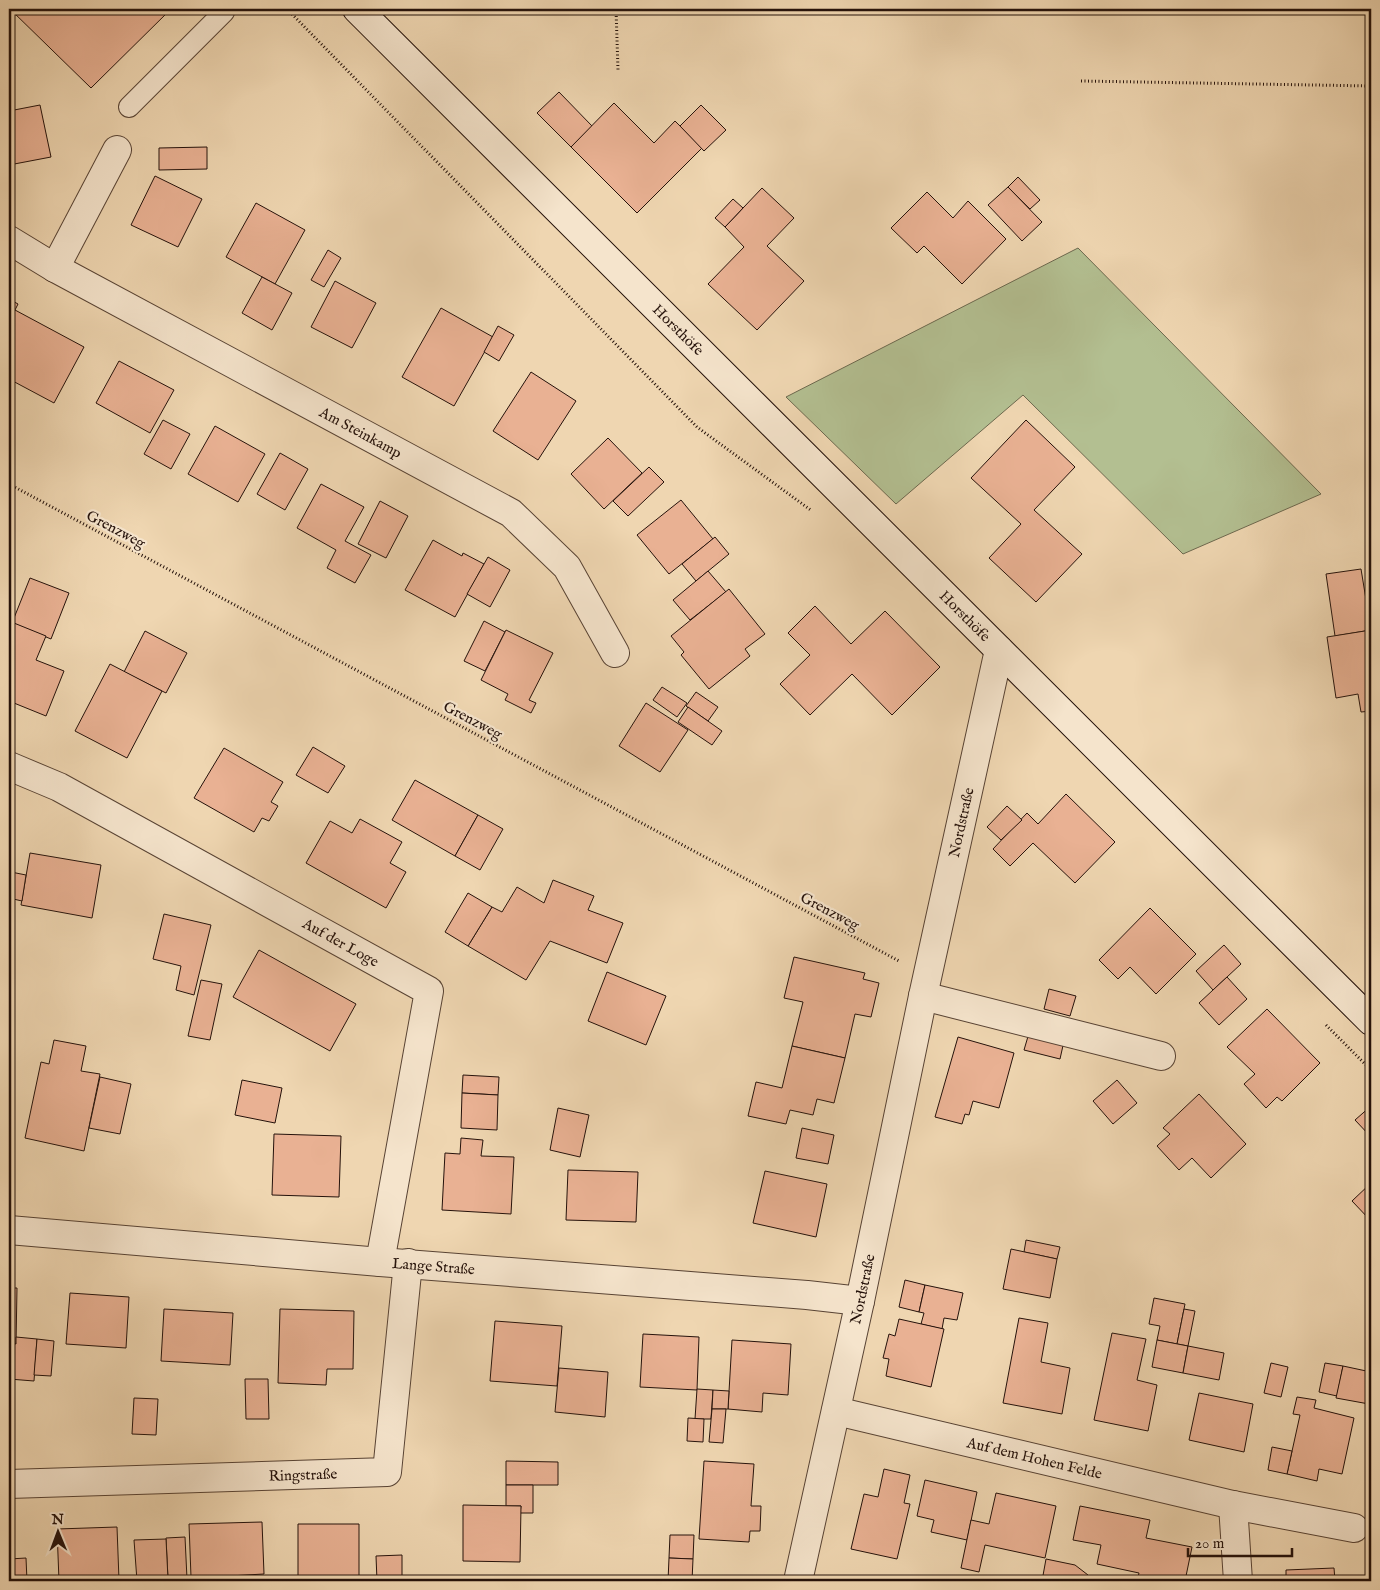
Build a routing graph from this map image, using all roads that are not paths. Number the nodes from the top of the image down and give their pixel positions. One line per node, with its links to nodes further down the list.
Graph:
1 (221, 9): 3 (lane)
2 (357, 9): 7 (street, Horsthöfe)
3 (129, 107)
4 (117, 150): 6 (street)
5 (9, 240): 6 (street, Am Steinkamp)
6 (55, 268): 8 (street, Am Steinkamp)
7 (999, 650): 10 (street, Nordstraße); 11 (street, Horsthöfe)
8 (615, 653)
9 (9, 766): 14 (street, Auf der Loge)
10 (925, 986): 12 (street); 16 (street, Nordstraße)
11 (1371, 1021)
12 (1162, 1056)
13 (9, 1230): 14 (street, Lange Straße)
14 (380, 1262): 15 (street, Lange Straße)
15 (408, 1263): 16 (street, Lange Straße); 18 (street, Ringstraße)
16 (860, 1301): 17 (street, Nordstraße)
17 (836, 1411): 19 (street, Auf dem Hohen Felde); 21 (street, Nordstraße)
18 (9, 1484)
19 (1233, 1505): 20 (street, Auf dem Hohen Felde); 22 (street)
20 (1354, 1528)
21 (798, 1581)
22 (1238, 1581)

